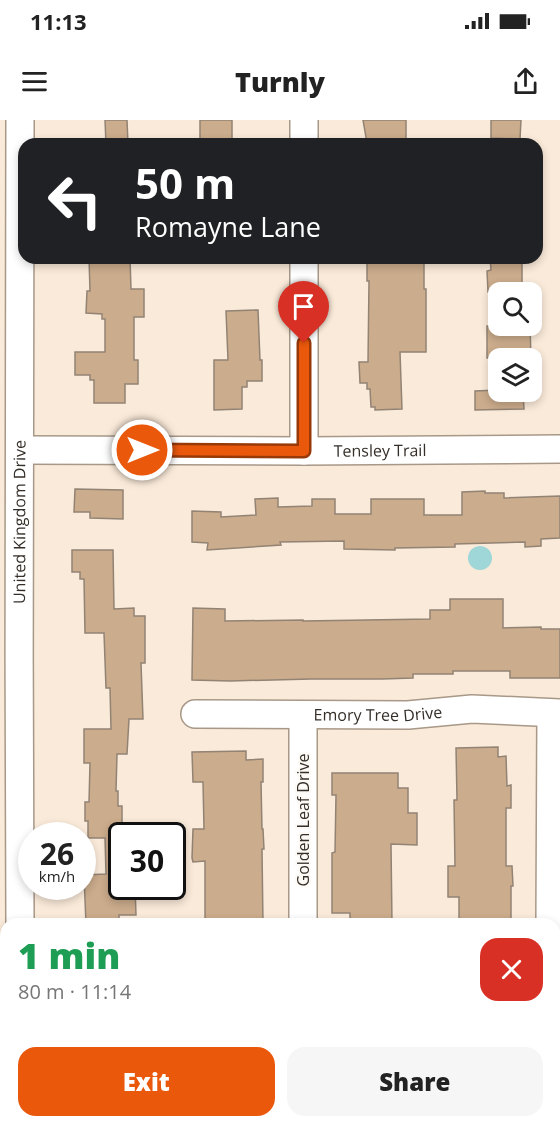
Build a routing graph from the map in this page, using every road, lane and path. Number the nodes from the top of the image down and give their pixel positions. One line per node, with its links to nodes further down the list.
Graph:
1 (20, 120): 3 (street, United Kingdom Drive)
2 (304, 120): 4 (street)
3 (20, 138)
4 (304, 138)
5 (20, 264): 8 (street, United Kingdom Drive)
6 (304, 264): 9 (street)
7 (560, 449): 9 (street, Tensley Trail)
8 (20, 450): 9 (street, Tensley Trail); 13 (street, United Kingdom Drive)
9 (304, 451)
10 (556, 713): 12 (street, Emory Tree Drive); 15 (street)
11 (195, 714): 12 (street, Emory Tree Drive)
12 (303, 716): 14 (street, Golden Leaf Drive)
13 (20, 918)
14 (303, 918)
15 (550, 918)

